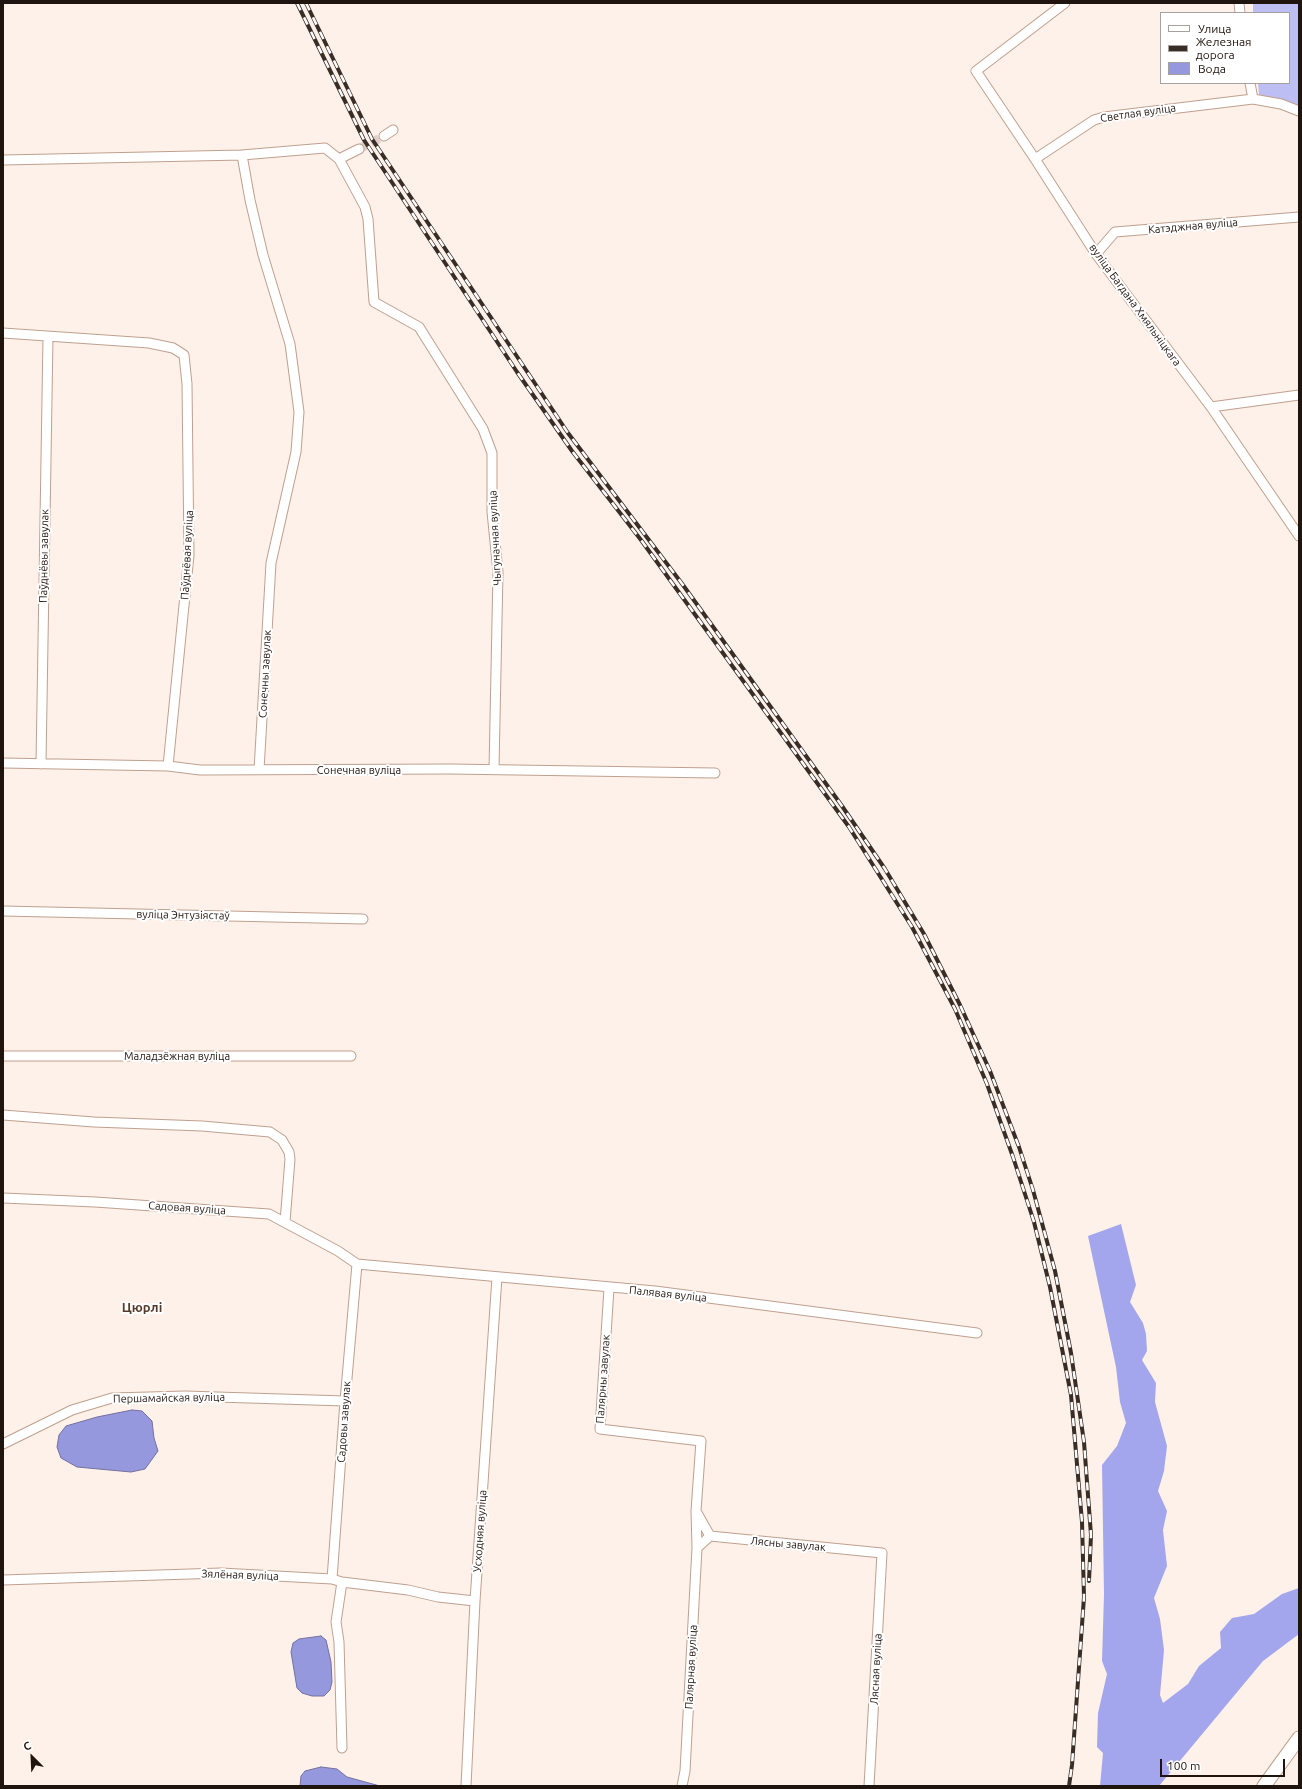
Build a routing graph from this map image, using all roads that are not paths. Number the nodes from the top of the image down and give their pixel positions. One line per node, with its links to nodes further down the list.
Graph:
1 (1065, 3): 10 (street, вуліца Багдана Хмяльніцкага)
2 (1250, 84): 3 (street)
3 (1253, 99): 4 (street, Светлая вуліца); 10 (street, Светлая вуліца)
4 (1299, 111)
5 (393, 130): 6 (street)
6 (384, 136)
7 (359, 149): 9 (street)
8 (242, 155): 9 (street); 11 (street); 22 (street, Сонечны завулак)
9 (339, 159): 23 (street, Чыгуначная вуліца)
10 (1036, 159): 13 (street, вуліца Багдана Хмяльніцкага)
11 (3, 160)
12 (1299, 217): 13 (street, Катэджная вуліца)
13 (1096, 254): 17 (street, вуліца Багдана Хмяльніцкага)
14 (3, 333): 15 (street)
15 (48, 337): 20 (street, Паўднёвы завулак); 21 (street, Паўднёвая вуліца)
16 (1299, 395): 17 (street)
17 (1211, 407): 18 (street, вуліца Багдана Хмяльніцкага)
18 (1299, 536)
19 (3, 763): 20 (street, Сонечная вуліца)
20 (40, 764): 21 (street, Сонечная вуліца)
21 (168, 766): 22 (street, Сонечная вуліца)
22 (259, 770): 23 (street, Сонечная вуліца)
23 (494, 770): 24 (street, Сонечная вуліца)
24 (715, 773)
25 (3, 911): 26 (street, вуліца Энтузіястаў)
26 (364, 919)
27 (3, 1056): 28 (street, Маладзёжная вуліца)
28 (351, 1056)
29 (3, 1115): 31 (street)
30 (3, 1198): 31 (street, Садовая вуліца)
31 (285, 1222): 32 (street, Садовая вуліца)
32 (358, 1264): 33 (street, Палявая вуліца); 36 (street, Садовы завулак)
33 (497, 1277): 34 (street, Палявая вуліца); 45 (street, Усходняя вуліца)
34 (609, 1288): 35 (street, Палявая вуліца); 38 (street, Палярны завулак)
35 (977, 1333)
36 (345, 1401): 37 (street, Першамайская вуліца); 42 (street, Садовы завулак)
37 (3, 1444)
38 (696, 1511): 39 (street); 40 (street, Палярны завулак)
39 (710, 1536): 40 (street); 41 (street, Лясны завулак)
40 (697, 1548): 49 (street, Палярная вуліца)
41 (882, 1553): 50 (street, Лясная вуліца)
42 (332, 1579): 43 (street, Зялёная вуліца); 44 (street, Зялёная вуліца)
43 (3, 1580)
44 (342, 1582): 45 (street, Зялёная вуліца); 47 (street)
45 (475, 1601): 48 (street, Усходняя вуліца)
46 (1299, 1738): 51 (street)
47 (342, 1748)
48 (466, 1786)
49 (682, 1786)
50 (869, 1786)
51 (1264, 1786)

